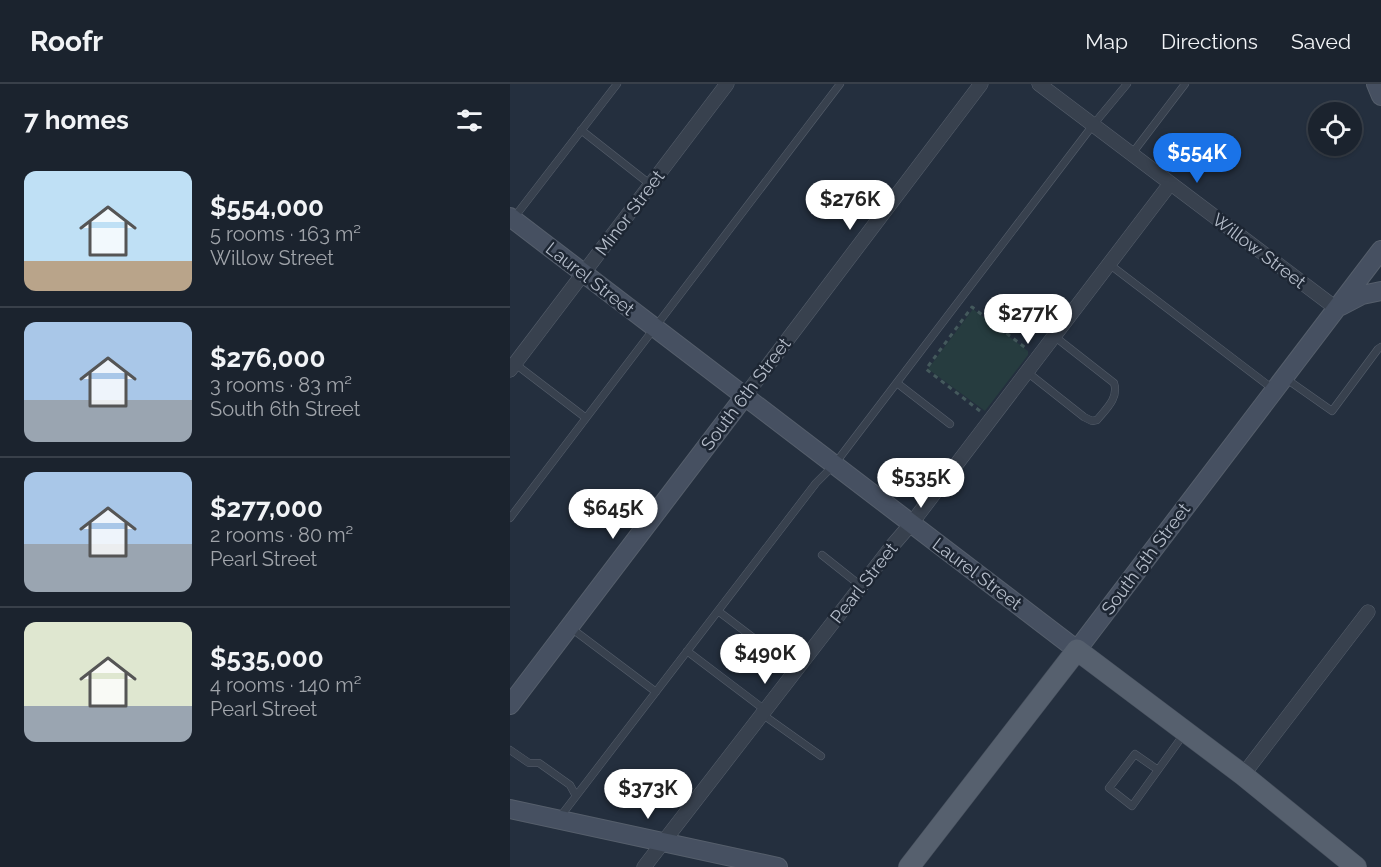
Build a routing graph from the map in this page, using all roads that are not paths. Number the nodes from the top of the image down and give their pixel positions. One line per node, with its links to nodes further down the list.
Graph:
1 (616, 84): 11 (lane)
2 (727, 84): 14 (street, Minor Street)
3 (840, 84): 21 (lane)
4 (981, 84): 28 (street, South 6th Street)
5 (1039, 84): 10 (street, Willow Street)
6 (1127, 84): 10 (lane)
7 (1185, 84): 12 (lane)
8 (1376, 84): 9 (street)
9 (1381, 96)
10 (1093, 125): 12 (street, Willow Street); 26 (lane)
11 (581, 130): 14 (lane); 15 (lane)
12 (1131, 154): 13 (street, Willow Street)
13 (1170, 184): 17 (street, Pearl Street); 20 (street, Willow Street)
14 (651, 185): 18 (street, Minor Street)
15 (511, 220): 18 (street, Laurel Street)
16 (1381, 250): 20 (street, South 5th Street)
17 (1109, 264): 22 (street, Pearl Street); 27 (lane)
18 (584, 274): 21 (street, Laurel Street); 24 (street, Minor Street)
19 (1381, 291): 20 (street)
20 (1337, 309): 27 (street, South 5th Street)
21 (655, 328): 28 (street, Laurel Street); 29 (lane)
22 (1054, 336): 25 (street, Pearl Street); 25 (lane)
23 (1381, 347): 27 (lane)
24 (512, 364): 29 (lane)
25 (1027, 372): 33 (street, Pearl Street)
26 (897, 382): 30 (lane); 31 (lane)
27 (1280, 384): 39 (street, South 5th Street)
28 (744, 397): 31 (street, Laurel Street); 38 (street, South 6th Street)
29 (586, 418): 32 (lane)
30 (950, 424)
31 (834, 465): 33 (street, Laurel Street); 36 (lane)
32 (510, 518)
33 (911, 524): 35 (street, Pearl Street); 39 (street, Laurel Street)
34 (822, 555): 35 (lane)
35 (861, 586): 41 (street, Pearl Street)
36 (718, 611): 40 (lane); 41 (lane)
37 (1368, 612): 49 (street)
38 (569, 627): 42 (lane); 43 (street, South 6th Street)
39 (1077, 650): 45 (main road, Laurel Street); 56 (main road, South 5th Street)
40 (687, 651): 42 (lane); 44 (lane)
41 (796, 670): 44 (street, Pearl Street)
42 (656, 692): 50 (lane)
43 (510, 705)
44 (763, 712): 47 (lane); 53 (street, Pearl Street)
45 (1186, 732): 48 (lane); 49 (main road, Laurel Street)
46 (510, 750): 50 (lane)
47 (821, 756)
48 (1158, 770): 48 (lane)
49 (1243, 775): 57 (main road, Laurel Street)
50 (576, 796): 52 (lane)
51 (510, 809): 52 (street)
52 (559, 819): 53 (street)
53 (664, 841): 54 (street, Pearl Street); 55 (street)
54 (644, 867)
55 (778, 867)
56 (909, 867)
57 (1356, 867)

